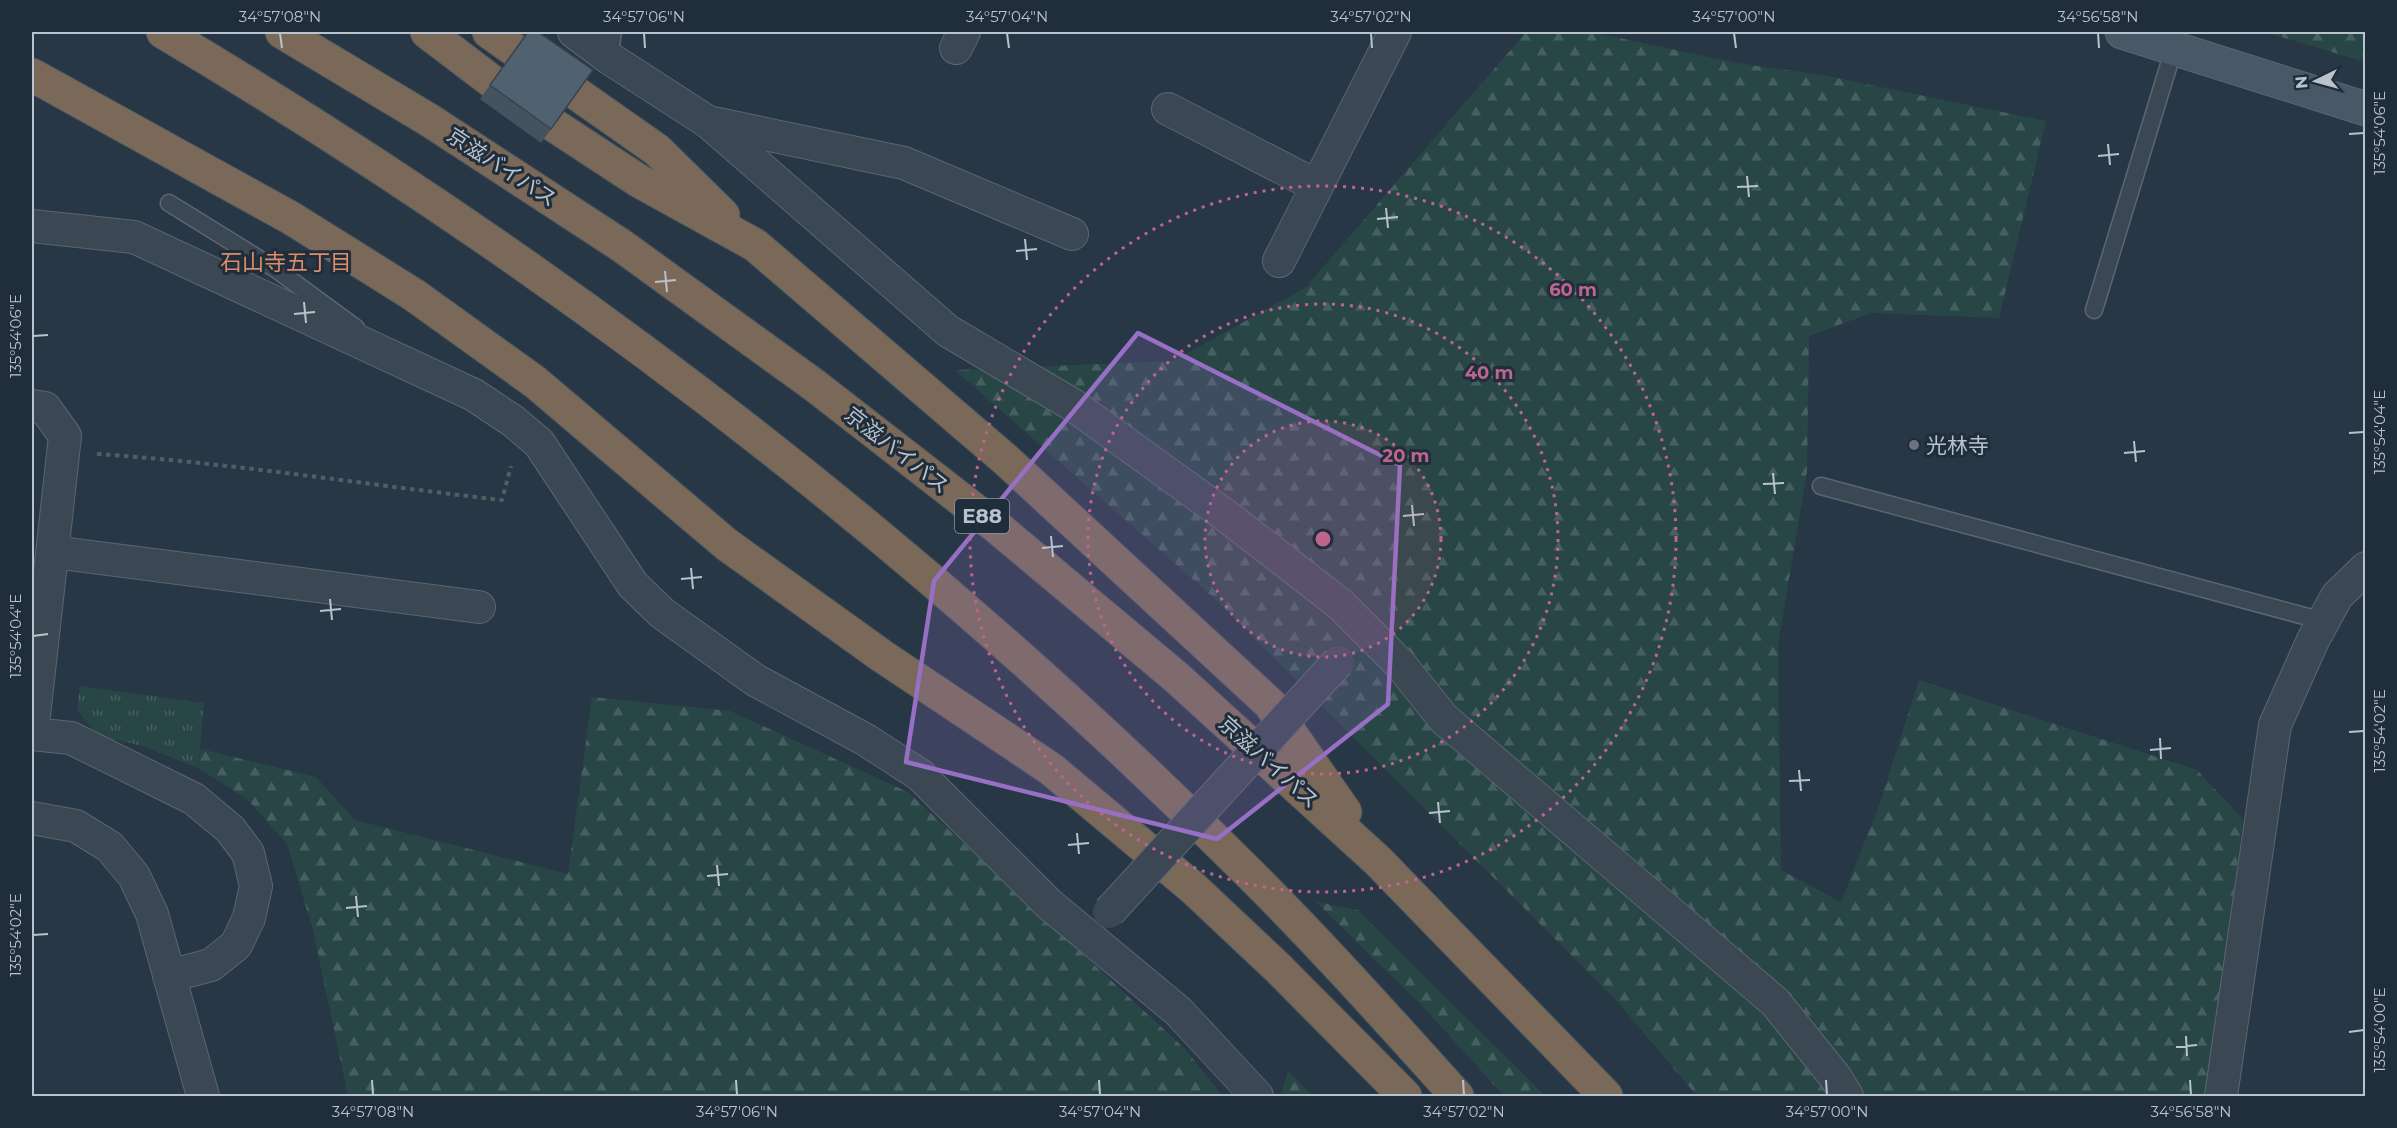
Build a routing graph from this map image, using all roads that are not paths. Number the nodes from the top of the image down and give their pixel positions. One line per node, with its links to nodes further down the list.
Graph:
1 (164, 32): 37 (highway)
2 (282, 32): 31 (highway, 京滋バイパス / E88)
3 (427, 32): 18 (highway)
4 (489, 32): 18 (highway)
5 (574, 32): 8 (street)
6 (1395, 32): 14 (street)
7 (2122, 32): 9 (main road)
8 (611, 45): 13 (street)
9 (2174, 48): 12 (main road); 20 (lane)
10 (32, 75): 36 (highway)
11 (1168, 109): 14 (street)
12 (2366, 109)
13 (708, 122): 17 (street); 28 (street)
14 (1315, 185): 19 (street)
15 (169, 203): 21 (lane)
16 (32, 226): 21 (street)
17 (1071, 234)
18 (754, 245): 31 (highway)
19 (1279, 261)
20 (2094, 310)
21 (406, 363): 32 (street)
22 (32, 406): 24 (street)
23 (1821, 486): 27 (lane)
24 (53, 552): 26 (street); 29 (street)
25 (2366, 568): 27 (street)
26 (479, 607)
27 (2323, 621): 40 (street)
28 (1367, 631): 32 (street, bridge); 39 (street)
29 (32, 734): 33 (street)
30 (32, 818): 33 (street)
31 (1378, 861): 38 (highway, 京滋バイパス / E88)
32 (1087, 937): 35 (street)
33 (169, 976): 34 (street)
34 (203, 1096)
35 (1257, 1096)
36 (1405, 1096)
37 (1457, 1096)
38 (1606, 1096)
39 (1847, 1096)
40 (2221, 1096)

